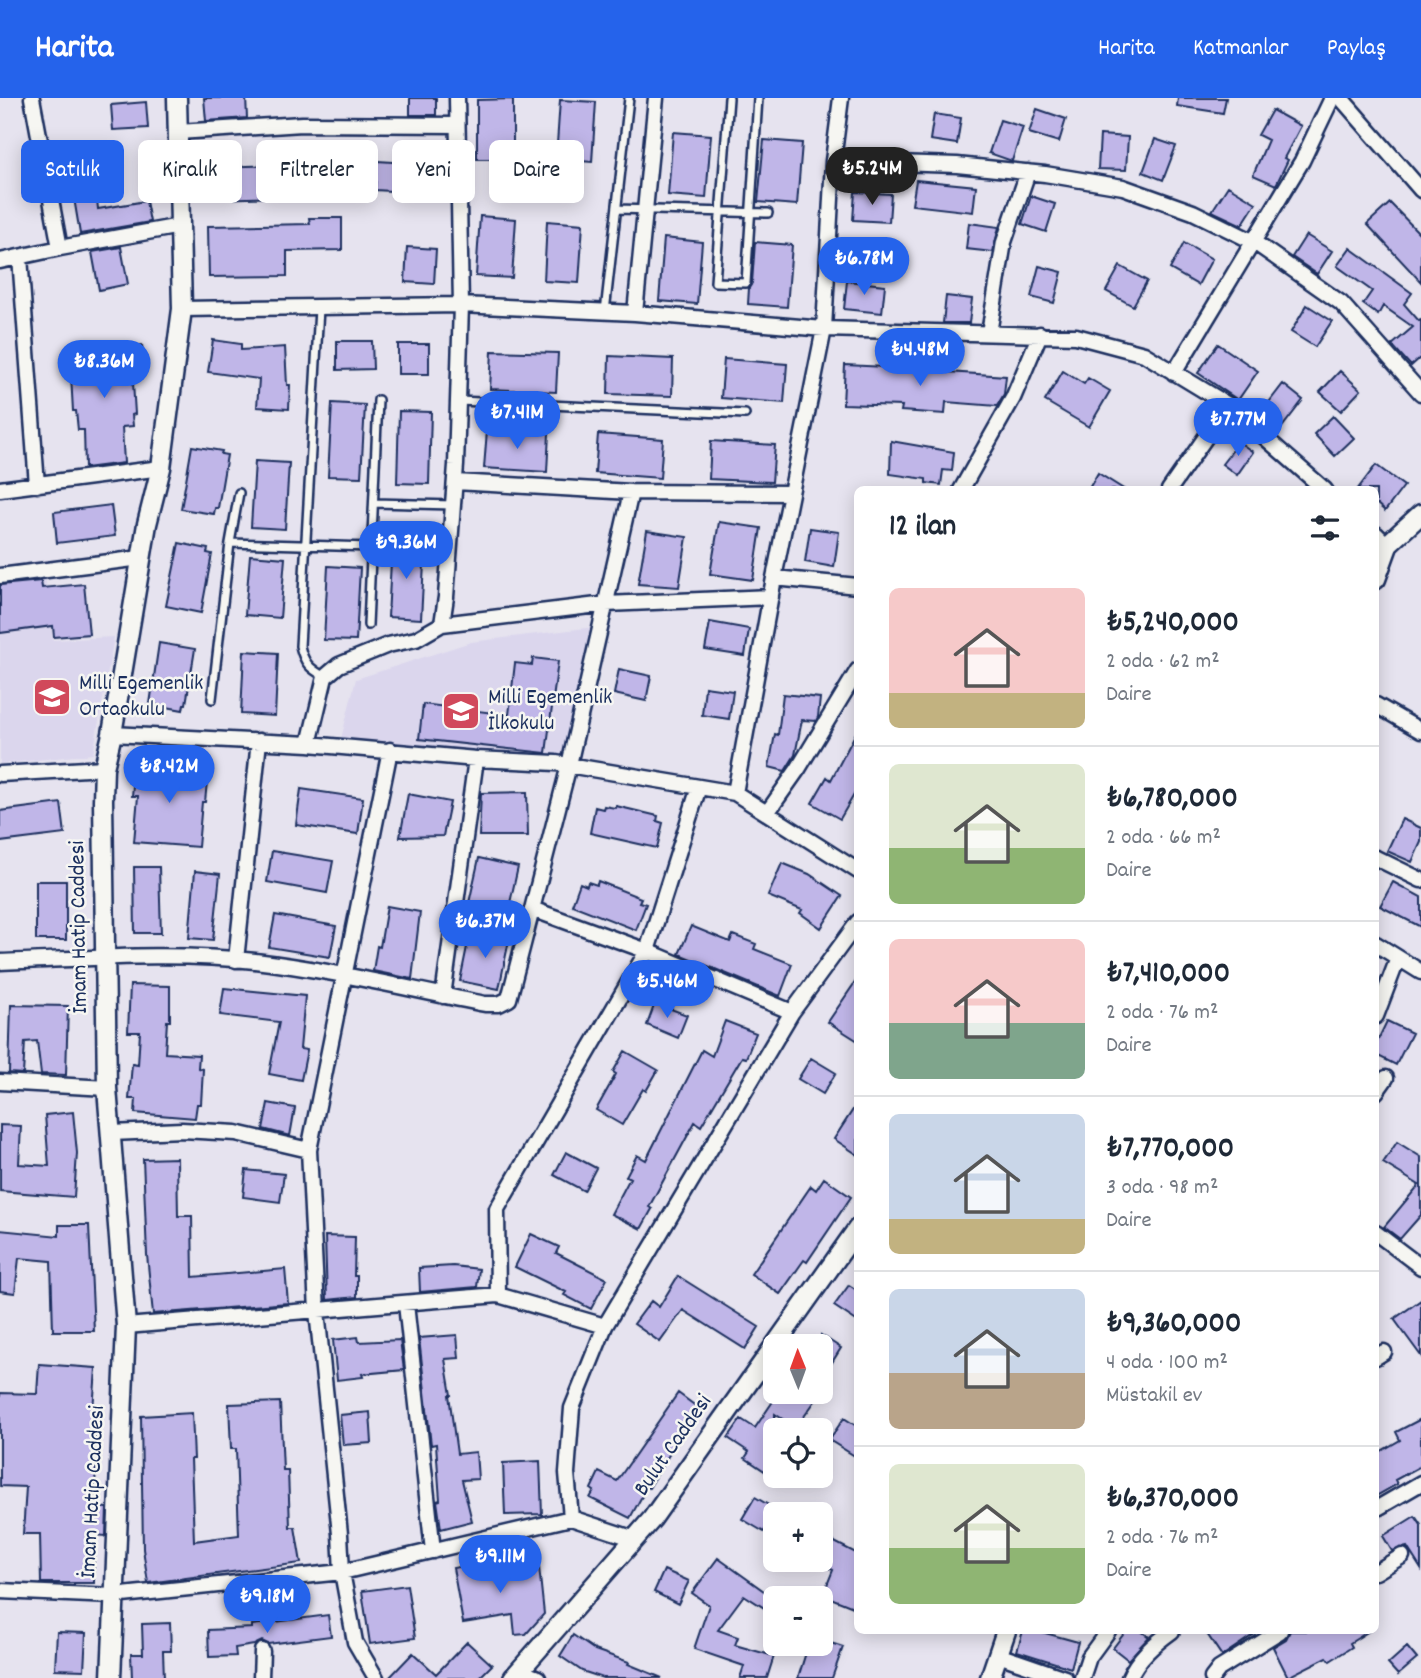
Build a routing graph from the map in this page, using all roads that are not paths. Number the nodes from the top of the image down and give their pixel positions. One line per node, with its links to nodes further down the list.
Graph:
1 (32, 98): 23 (street)
2 (177, 98): 12 (street, İmam Hatip Caddesi)
3 (457, 98): 11 (street)
4 (629, 98): 16 (lane)
5 (656, 98): 17 (street)
6 (729, 98): 18 (lane)
7 (758, 98): 19 (lane)
8 (841, 98): 13 (street)
9 (1332, 98): 22 (street)
10 (1341, 98): 15 (street)
11 (457, 125): 12 (street); 26 (street)
12 (178, 132): 21 (street, İmam Hatip Caddesi)
13 (833, 161): 14 (street); 31 (street)
14 (1028, 172): 22 (street); 32 (street)
15 (1421, 190)
16 (617, 209): 17 (lane); 29 (lane)
17 (646, 211): 18 (lane); 30 (street)
18 (719, 212): 19 (lane); 19 (lane)
19 (750, 213): 20 (lane)
20 (768, 213)
21 (180, 226): 23 (street); 28 (street, İmam Hatip Caddesi)
22 (1254, 242): 34 (street); 35 (street)
23 (60, 248): 24 (street)
24 (20, 257): 25 (street); 42 (street)
25 (0, 261)
26 (461, 305): 27 (street); 29 (street); 37 (street)
27 (319, 307): 28 (street); 54 (lane)
28 (181, 309): 40 (street, İmam Hatip Caddesi)
29 (605, 312): 30 (street)
30 (635, 313): 31 (street)
31 (824, 329): 32 (street); 48 (street)
32 (989, 333): 33 (street)
33 (1040, 334): 34 (street); 43 (street)
34 (1174, 373): 38 (street)
35 (1421, 393)
36 (378, 400): 50 (lane)
37 (458, 401): 39 (lane); 41 (street)
38 (1228, 405): 44 (street); 45 (street)
39 (745, 414)
40 (161, 468): 42 (street); 57 (street, İmam Hatip Caddesi)
41 (455, 482): 47 (street); 51 (street)
42 (37, 485): 46 (street)
43 (963, 486)
44 (1172, 486)
45 (1320, 486)
46 (0, 489)
47 (631, 492): 48 (street); 62 (street)
48 (791, 493): 59 (street)
49 (239, 494): 53 (lane)
50 (375, 503): 51 (lane); 56 (lane)
51 (453, 505): 63 (street)
52 (1421, 514): 55 (street)
53 (230, 543): 54 (lane); 67 (lane)
54 (304, 543): 56 (lane); 65 (lane)
55 (1380, 545)
56 (372, 547): 64 (lane)
57 (141, 558): 58 (street); 70 (street, İmam Hatip Caddesi)
58 (0, 576)
59 (774, 578): 60 (street); 61 (street)
60 (854, 586)
61 (771, 597): 62 (street); 79 (street)
62 (606, 604): 63 (street); 75 (street)
63 (442, 624): 65 (street)
64 (368, 625)
65 (325, 677): 72 (street)
66 (854, 677): 80 (street)
67 (212, 699)
68 (1379, 707): 69 (street)
69 (1421, 731)
70 (112, 734): 71 (street); 76 (street, İmam Hatip Caddesi)
71 (259, 741): 72 (street); 90 (street)
72 (309, 744): 73 (street)
73 (390, 750): 74 (street); 93 (street)
74 (476, 759): 75 (street); 94 (street)
75 (569, 765): 78 (street); 84 (street)
76 (104, 768): 77 (street); 89 (street, İmam Hatip Caddesi)
77 (0, 774)
78 (699, 787): 79 (street); 87 (street)
79 (734, 793): 80 (street)
80 (767, 813): 82 (street)
81 (1379, 859): 83 (street)
82 (854, 868)
83 (1421, 880)
84 (532, 909): 87 (street); 94 (street)
85 (854, 927): 96 (street)
86 (1379, 946): 88 (street)
87 (647, 951): 96 (street); 106 (street)
88 (1398, 957): 92 (street); 95 (street)
89 (106, 959): 90 (street); 91 (street); 99 (street, İmam Hatip Caddesi)
90 (236, 960): 93 (street)
91 (0, 962)
92 (1421, 972)
93 (346, 976): 94 (street); 102 (street)
94 (443, 996)
95 (1379, 1008)
96 (792, 1012): 110 (street)
97 (1386, 1078): 100 (street)
98 (0, 1082): 99 (street)
99 (107, 1088): 101 (street, İmam Hatip Caddesi)
100 (1379, 1088)
101 (111, 1133): 102 (street); 109 (street, İmam Hatip Caddesi)
102 (309, 1150): 108 (street)
103 (854, 1234): 114 (street, Bulut Caddesi)
104 (1379, 1235): 105 (street)
105 (1421, 1266)
106 (498, 1295): 107 (street); 110 (street)
107 (406, 1304): 108 (street); 115 (street)
108 (317, 1311): 109 (street); 118 (street)
109 (126, 1326): 120 (street, İmam Hatip Caddesi)
110 (605, 1326): 113 (street)
111 (1421, 1483): 112 (street)
112 (1379, 1507)
113 (571, 1518): 114 (street); 115 (street)
114 (635, 1539): 127 (street, Bulut Caddesi)
115 (433, 1551): 118 (street)
116 (1402, 1556): 117 (street)
117 (1379, 1570)
118 (342, 1572): 120 (street); 130 (street)
119 (0, 1591): 120 (street)
120 (113, 1595): 128 (street, İmam Hatip Caddesi)
121 (1005, 1634): 126 (street)
122 (1106, 1634): 134 (street)
123 (1168, 1634): 135 (street)
124 (1275, 1634): 136 (street)
125 (262, 1651): 129 (street)
126 (998, 1655): 132 (street); 133 (street)
127 (516, 1675): 131 (street)
128 (111, 1678)
129 (261, 1678)
130 (376, 1678)
131 (538, 1678)
132 (990, 1678)
133 (1065, 1678)
134 (1082, 1678)
135 (1129, 1678)
136 (1212, 1678)

